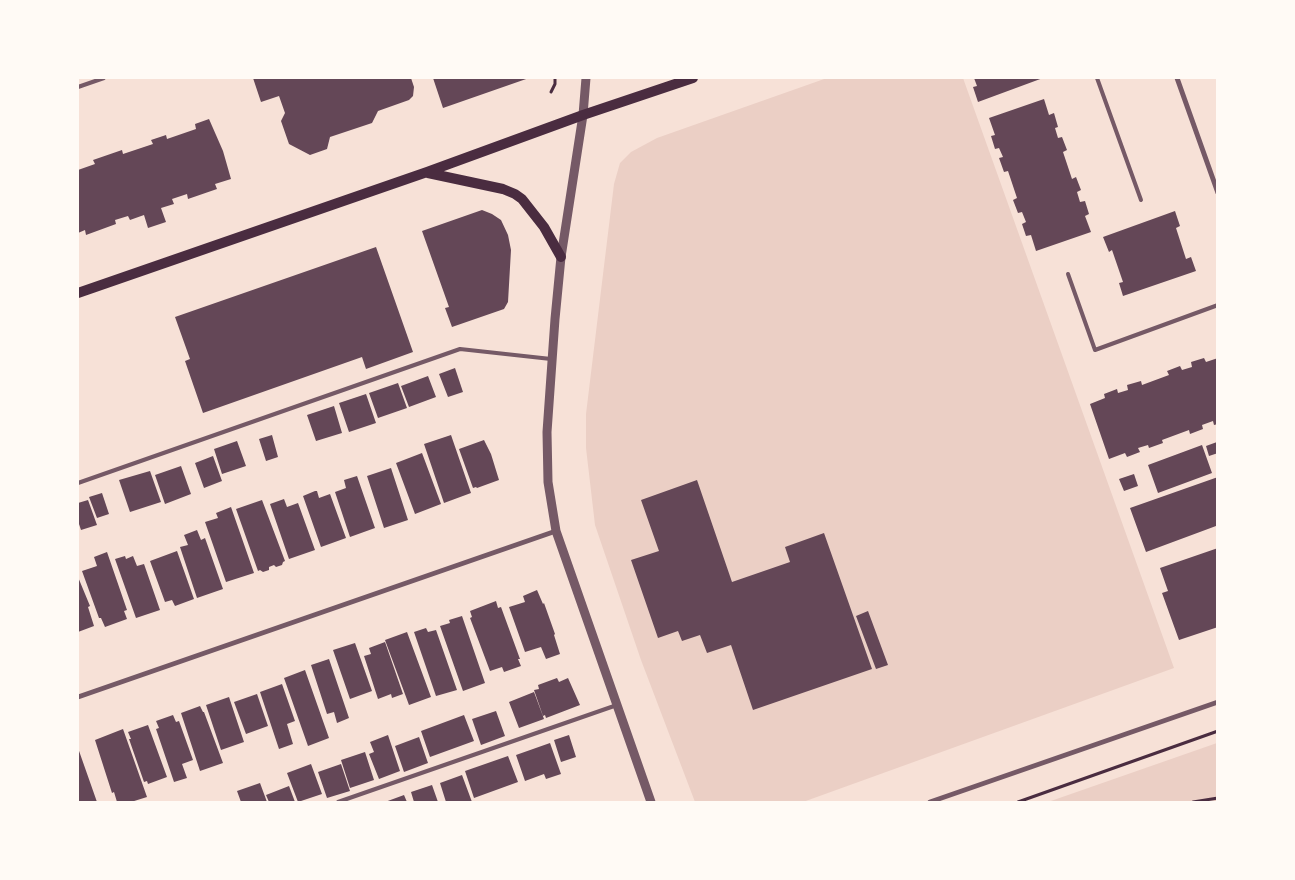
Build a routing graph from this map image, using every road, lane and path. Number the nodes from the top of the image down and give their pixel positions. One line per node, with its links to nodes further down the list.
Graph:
1 (104, 78): 7 (lane)
2 (555, 78): 8 (path)
3 (586, 78): 9 (street)
4 (693, 78): 9 (main road)
5 (1097, 78): 12 (lane)
6 (1178, 78): 11 (street)
7 (78, 87)
8 (551, 92)
9 (583, 115): 10 (main road); 13 (street)
10 (427, 172): 13 (main road); 15 (main road)
11 (1218, 193)
12 (1141, 200)
13 (561, 258): 17 (street)
14 (1068, 274): 16 (lane)
15 (78, 293)
16 (1218, 305)
17 (552, 359): 18 (lane); 19 (street)
18 (78, 483)
19 (556, 531): 20 (street); 22 (street)
20 (78, 698)
21 (1218, 702): 27 (street)
22 (617, 704): 25 (lane); 26 (street)
23 (1218, 731): 28 (path)
24 (1218, 798): 29 (path)
25 (338, 802)
26 (651, 802)
27 (930, 802)
28 (1018, 802)
29 (1193, 802)

